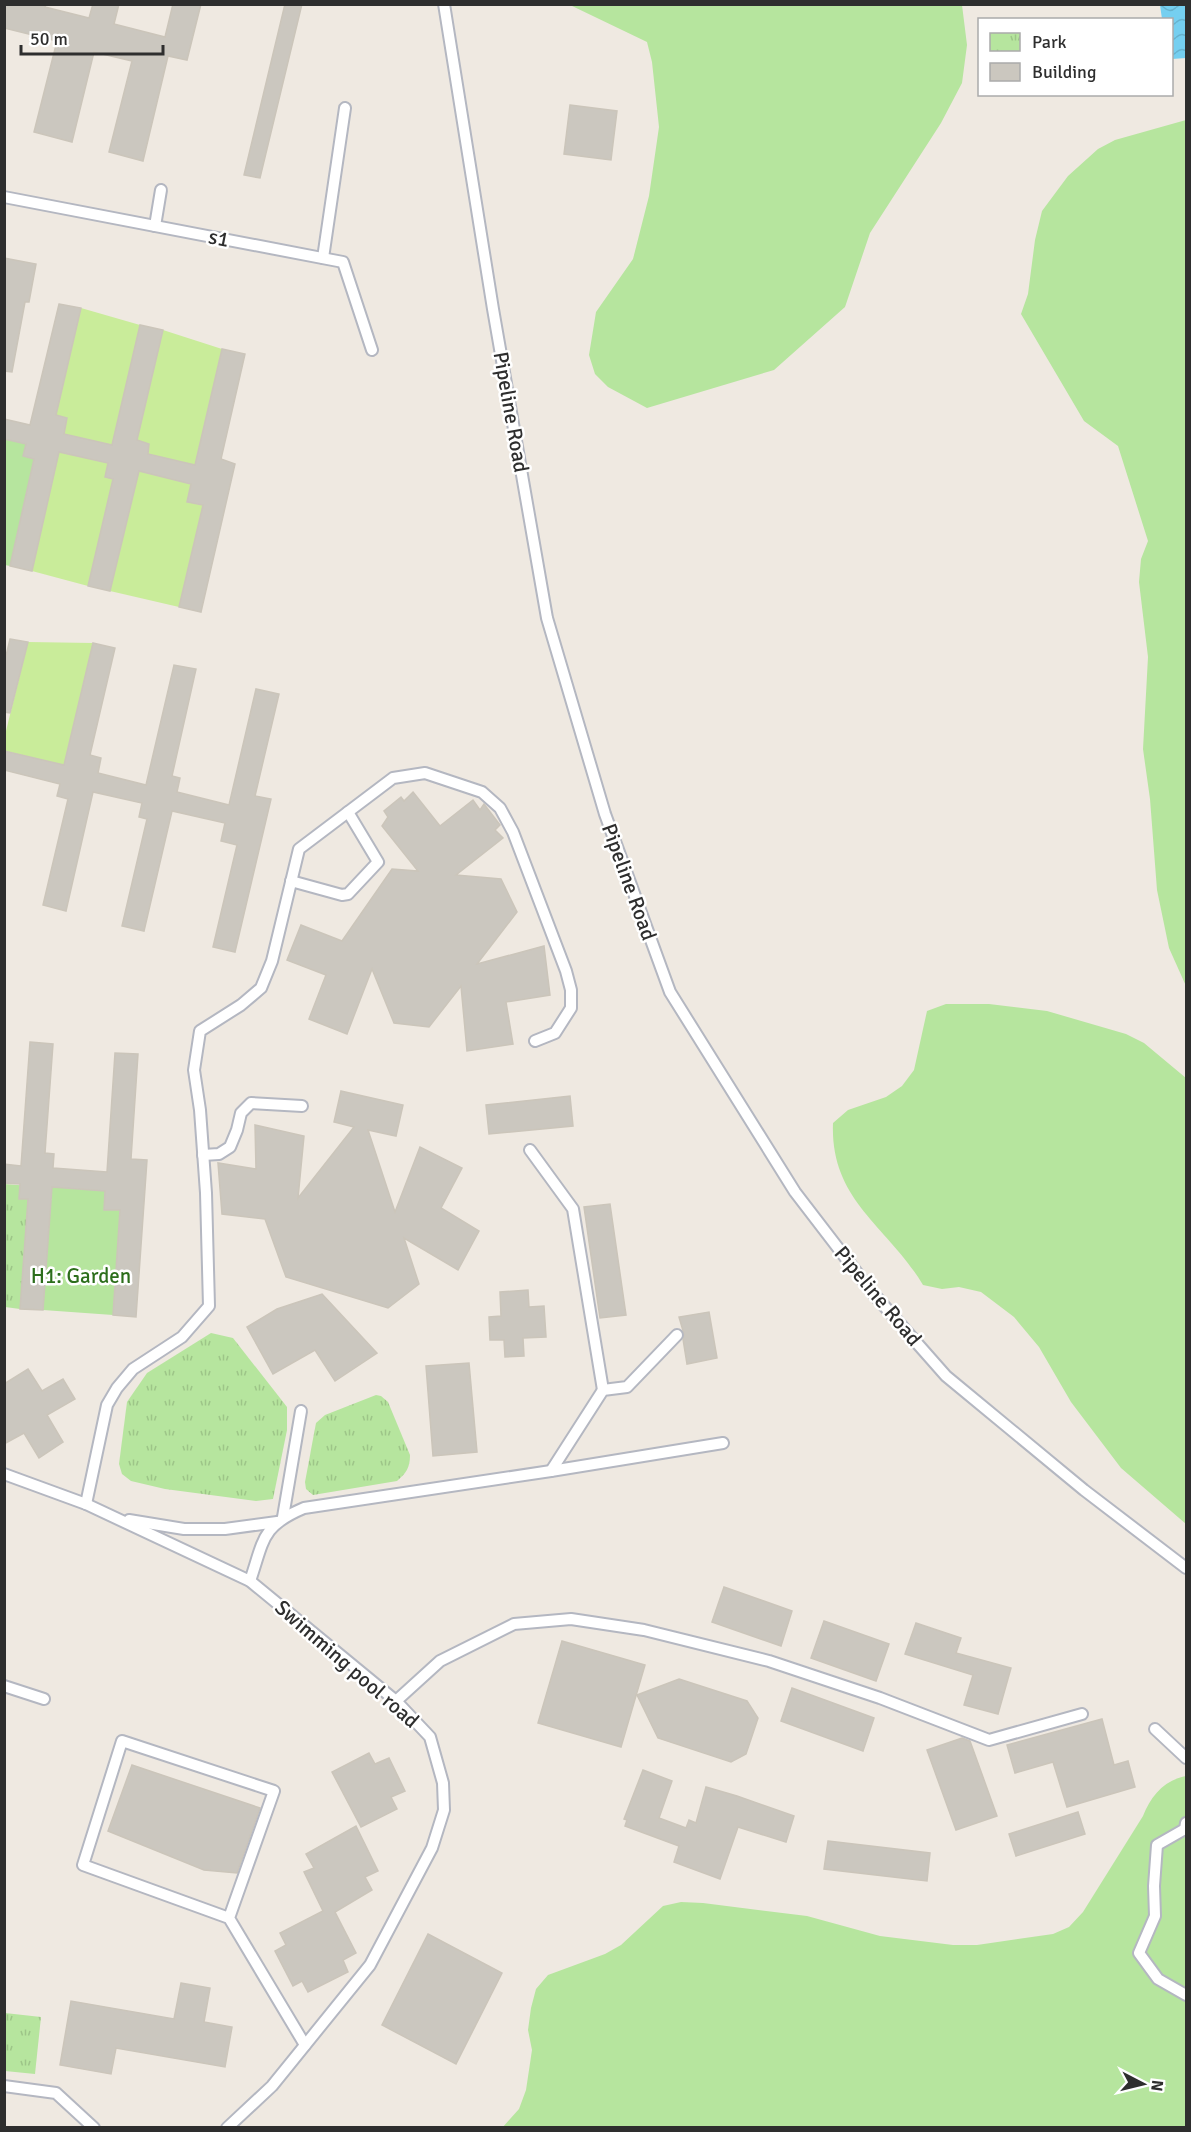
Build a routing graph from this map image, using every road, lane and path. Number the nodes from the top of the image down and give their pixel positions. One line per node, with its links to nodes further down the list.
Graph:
1 (444, 4): 23 (lane, Pipeline Road)
2 (345, 108): 6 (lane)
3 (161, 190): 5 (lane)
4 (4, 197): 5 (lane, s1)
5 (155, 226): 6 (lane, s1)
6 (323, 258): 7 (lane, s1)
7 (372, 350)
8 (348, 812): 9 (lane); 9 (lane); 10 (lane)
9 (291, 881): 13 (lane)
10 (535, 1041)
11 (302, 1106): 13 (lane)
12 (530, 1150): 15 (lane)
13 (203, 1155): 20 (lane)
14 (677, 1335): 15 (lane)
15 (603, 1390): 18 (lane)
16 (301, 1411): 22 (lane)
17 (723, 1443): 18 (lane)
18 (551, 1471): 22 (lane)
19 (4, 1474): 20 (lane, Swimming pool road)
20 (86, 1504): 21 (lane, Swimming pool road)
21 (117, 1518): 22 (lane); 24 (lane, Swimming pool road)
22 (281, 1520): 24 (lane)
23 (1186, 1568)
24 (250, 1581): 27 (lane, Swimming pool road)
25 (4, 1686): 26 (lane)
26 (44, 1699)
27 (396, 1701): 28 (lane); 34 (lane, Swimming pool road)
28 (1082, 1714)
29 (1155, 1729): 30 (lane)
30 (1186, 1758)
31 (1186, 1822): 33 (lane)
32 (229, 1918): 32 (lane); 34 (lane)
33 (1186, 1995)
34 (305, 2045): 37 (lane, Swimming pool road)
35 (4, 2086): 36 (lane)
36 (94, 2127)
37 (227, 2127)

